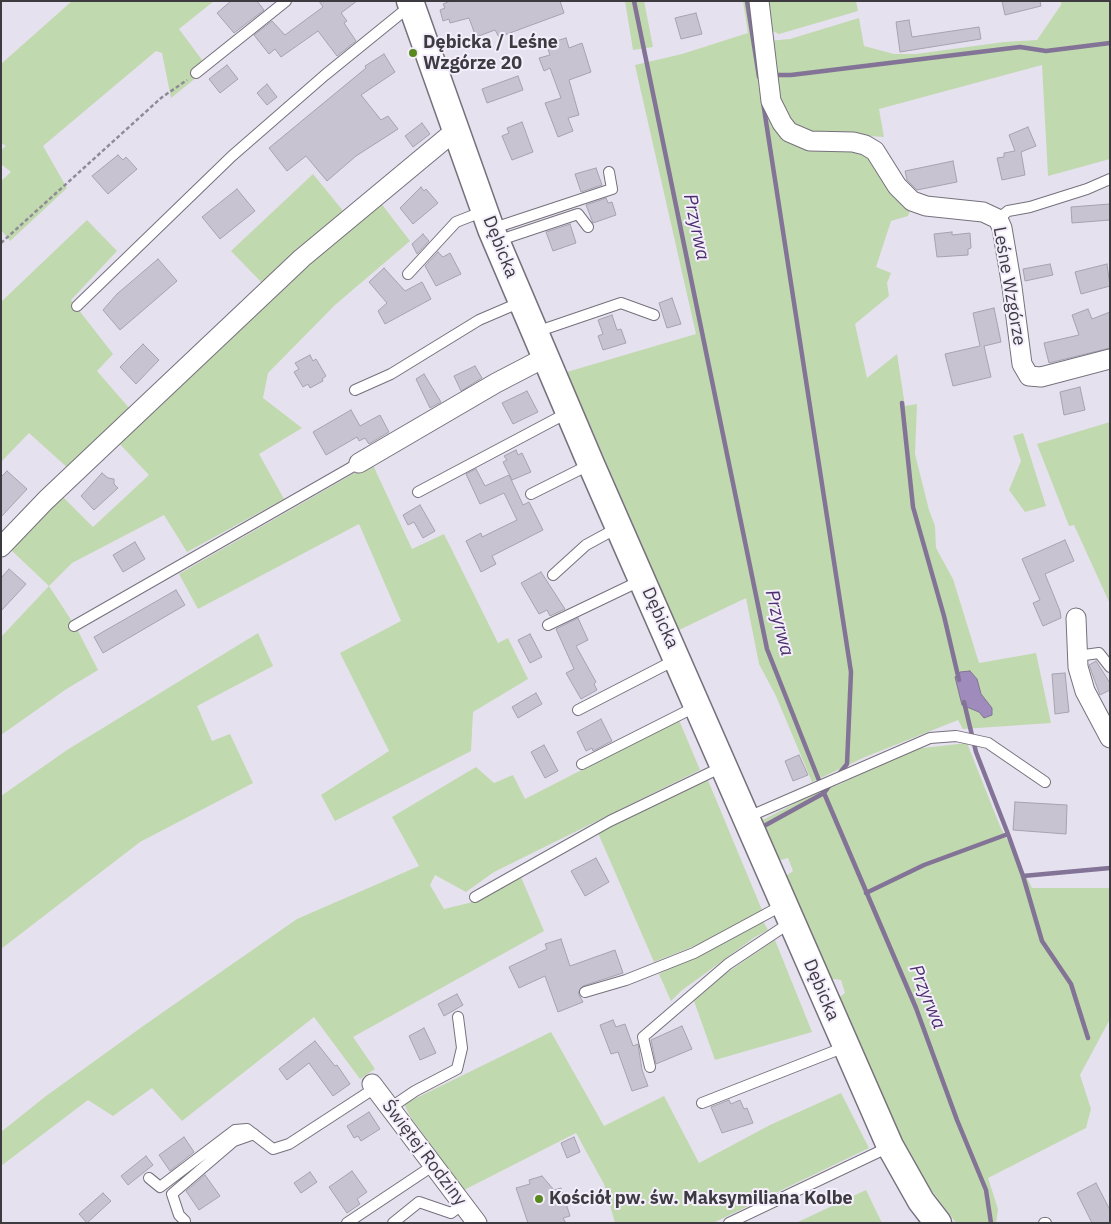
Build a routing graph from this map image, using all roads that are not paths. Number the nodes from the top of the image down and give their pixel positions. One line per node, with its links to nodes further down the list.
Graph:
1 (286, 1): 4 (lane)
2 (759, 1): 8 (street, Leśne Wzgórze)
3 (414, 2): 5 (street, Dębicka); 13 (lane)
4 (196, 73)
5 (456, 130): 9 (street, Dębicka); 25 (street)
6 (610, 172): 9 (lane)
7 (1110, 179): 8 (lane)
8 (998, 219): 17 (street, Leśne Wzgórze)
9 (491, 227): 10 (lane); 11 (lane); 12 (street, Dębicka)
10 (588, 227)
11 (408, 274)
12 (522, 301): 15 (street, Dębicka); 18 (lane)
13 (76, 306)
14 (654, 315): 15 (lane)
15 (536, 332): 16 (street, Dębicka)
16 (546, 357): 19 (street, Dębicka); 20 (street)
17 (1110, 359)
18 (355, 390)
19 (570, 411): 21 (street, Dębicka); 22 (lane)
20 (359, 463): 30 (lane)
21 (592, 464): 23 (lane); 24 (street, Dębicka)
22 (418, 492)
23 (531, 494)
24 (620, 527): 26 (lane); 27 (street, Dębicka)
25 (1, 547)
26 (553, 575)
27 (643, 579): 29 (lane); 32 (street, Dębicka)
28 (1076, 618): 31 (street)
29 (548, 625)
30 (74, 626)
31 (1077, 656): 33 (lane); 36 (street)
32 (678, 659): 34 (street, Dębicka); 35 (lane)
33 (1110, 667)
34 (698, 705): 37 (lane); 38 (street, Dębicka)
35 (578, 710)
36 (1110, 738)
37 (582, 764)
38 (724, 766): 40 (street, Dębicka); 41 (lane)
39 (1045, 782): 40 (lane)
40 (746, 818): 42 (street, Dębicka)
41 (476, 897)
42 (788, 913): 43 (lane); 45 (street, Dębicka); 46 (lane)
43 (585, 992)
44 (458, 1017): 49 (lane)
45 (846, 1046): 48 (lane); 51 (street, Dębicka)
46 (650, 1067)
47 (373, 1086): 49 (street, Świętej Rodziny); 50 (lane)
48 (702, 1103)
49 (390, 1108): 52 (street, Świętej Rodziny)
50 (254, 1134): 53 (lane); 55 (lane)
51 (890, 1146): 60 (lane); 61 (street, Dębicka)
52 (434, 1164): 54 (street, Świętej Rodziny); 56 (lane)
53 (149, 1178)
54 (457, 1208): 57 (lane); 58 (lane); 59 (street, Świętej Rodziny)
55 (185, 1221)
56 (347, 1223)
57 (393, 1223)
58 (446, 1223)
59 (477, 1223)
60 (730, 1223)
61 (938, 1223)

